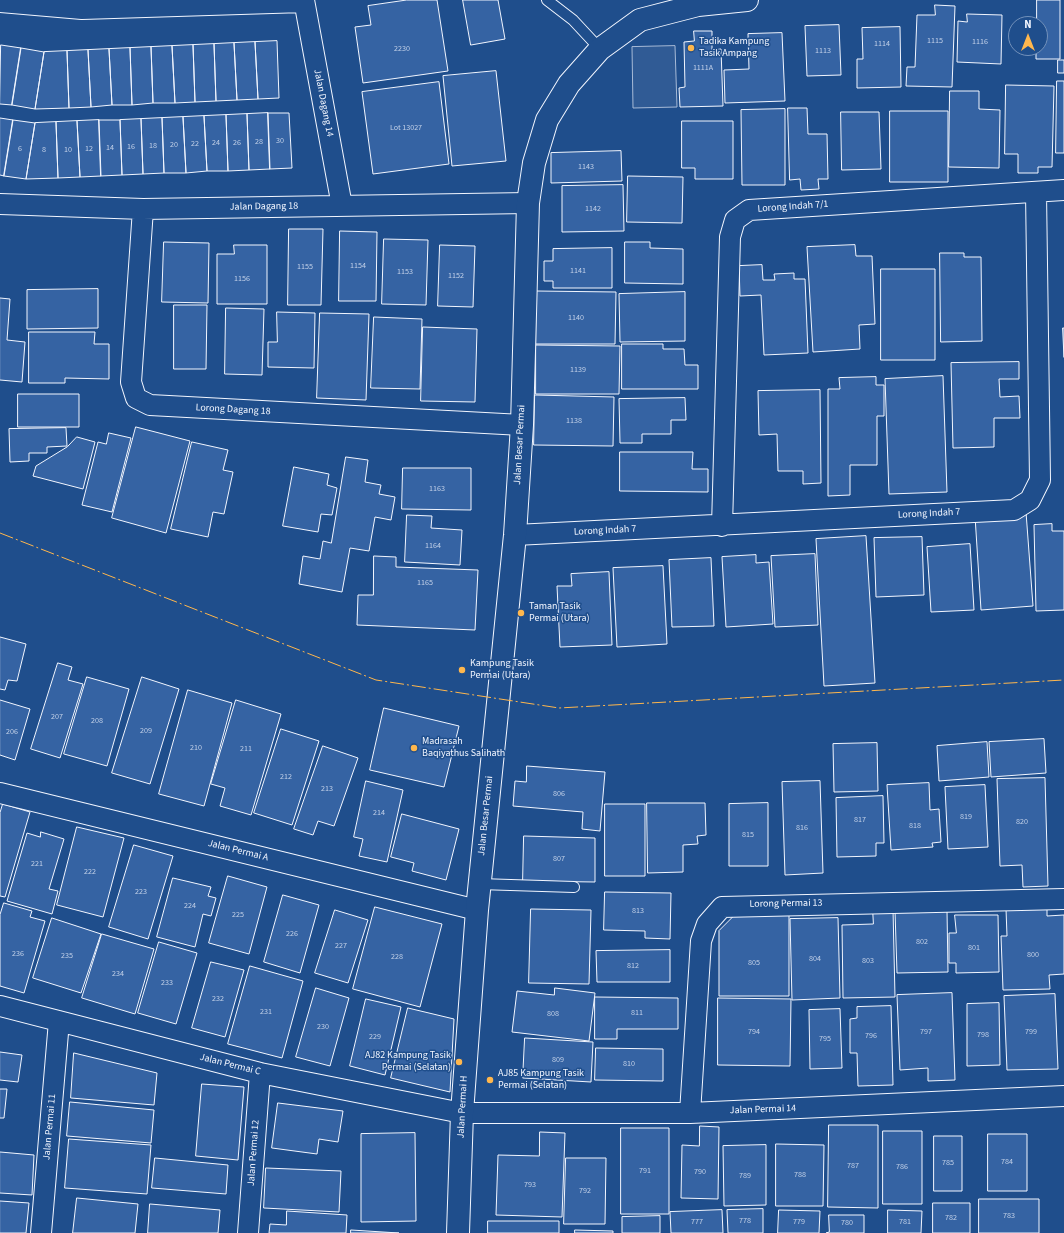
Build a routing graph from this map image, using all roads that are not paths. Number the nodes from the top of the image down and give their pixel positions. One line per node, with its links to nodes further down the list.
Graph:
1 (547, 0): 6 (lane)
2 (747, 0): 6 (street, Jalan Besar Permai)
3 (304, 1): 5 (street); 11 (street, Jalan Dagang 14)
4 (0, 2): 5 (street)
5 (20, 2)
6 (600, 49): 10 (street, Jalan Besar Permai)
7 (1064, 190): 8 (street, Lorong Indah 7/1)
8 (1036, 192): 14 (street, Lorong Indah 7/1); 14 (street, Lorong Indah 7)
9 (0, 204): 12 (street, Jalan Dagang 18)
10 (528, 204): 11 (street, Jalan Dagang 18); 13 (street, Jalan Besar Permai)
11 (342, 206): 12 (street, Jalan Dagang 18)
12 (143, 209): 13 (street, Lorong Dagang 18)
13 (522, 425): 15 (street, Jalan Besar Permai)
14 (722, 526): 15 (street, Lorong Indah 7)
15 (515, 535): 17 (street, Jalan Besar Permai)
16 (0, 793): 20 (street, Jalan Permai A)
17 (479, 884): 18 (lane); 20 (street, Jalan Besar Permai)
18 (574, 887)
19 (1064, 899): 26 (street, Lorong Permai 13)
20 (477, 910): 25 (street, Jalan Permai H)
21 (0, 1006): 22 (street, Jalan Permai C)
22 (59, 1021): 23 (street, Jalan Permai C); 27 (street, Jalan Permai 11)
23 (260, 1073): 25 (street, Jalan Permai C); 28 (street, Jalan Permai 12)
24 (1064, 1096): 26 (street, Jalan Permai 14)
25 (462, 1113): 26 (street, Jalan Permai 14); 29 (street, Jalan Permai H)
26 (690, 1113)
27 (41, 1233)
28 (248, 1233)
29 (458, 1233)

